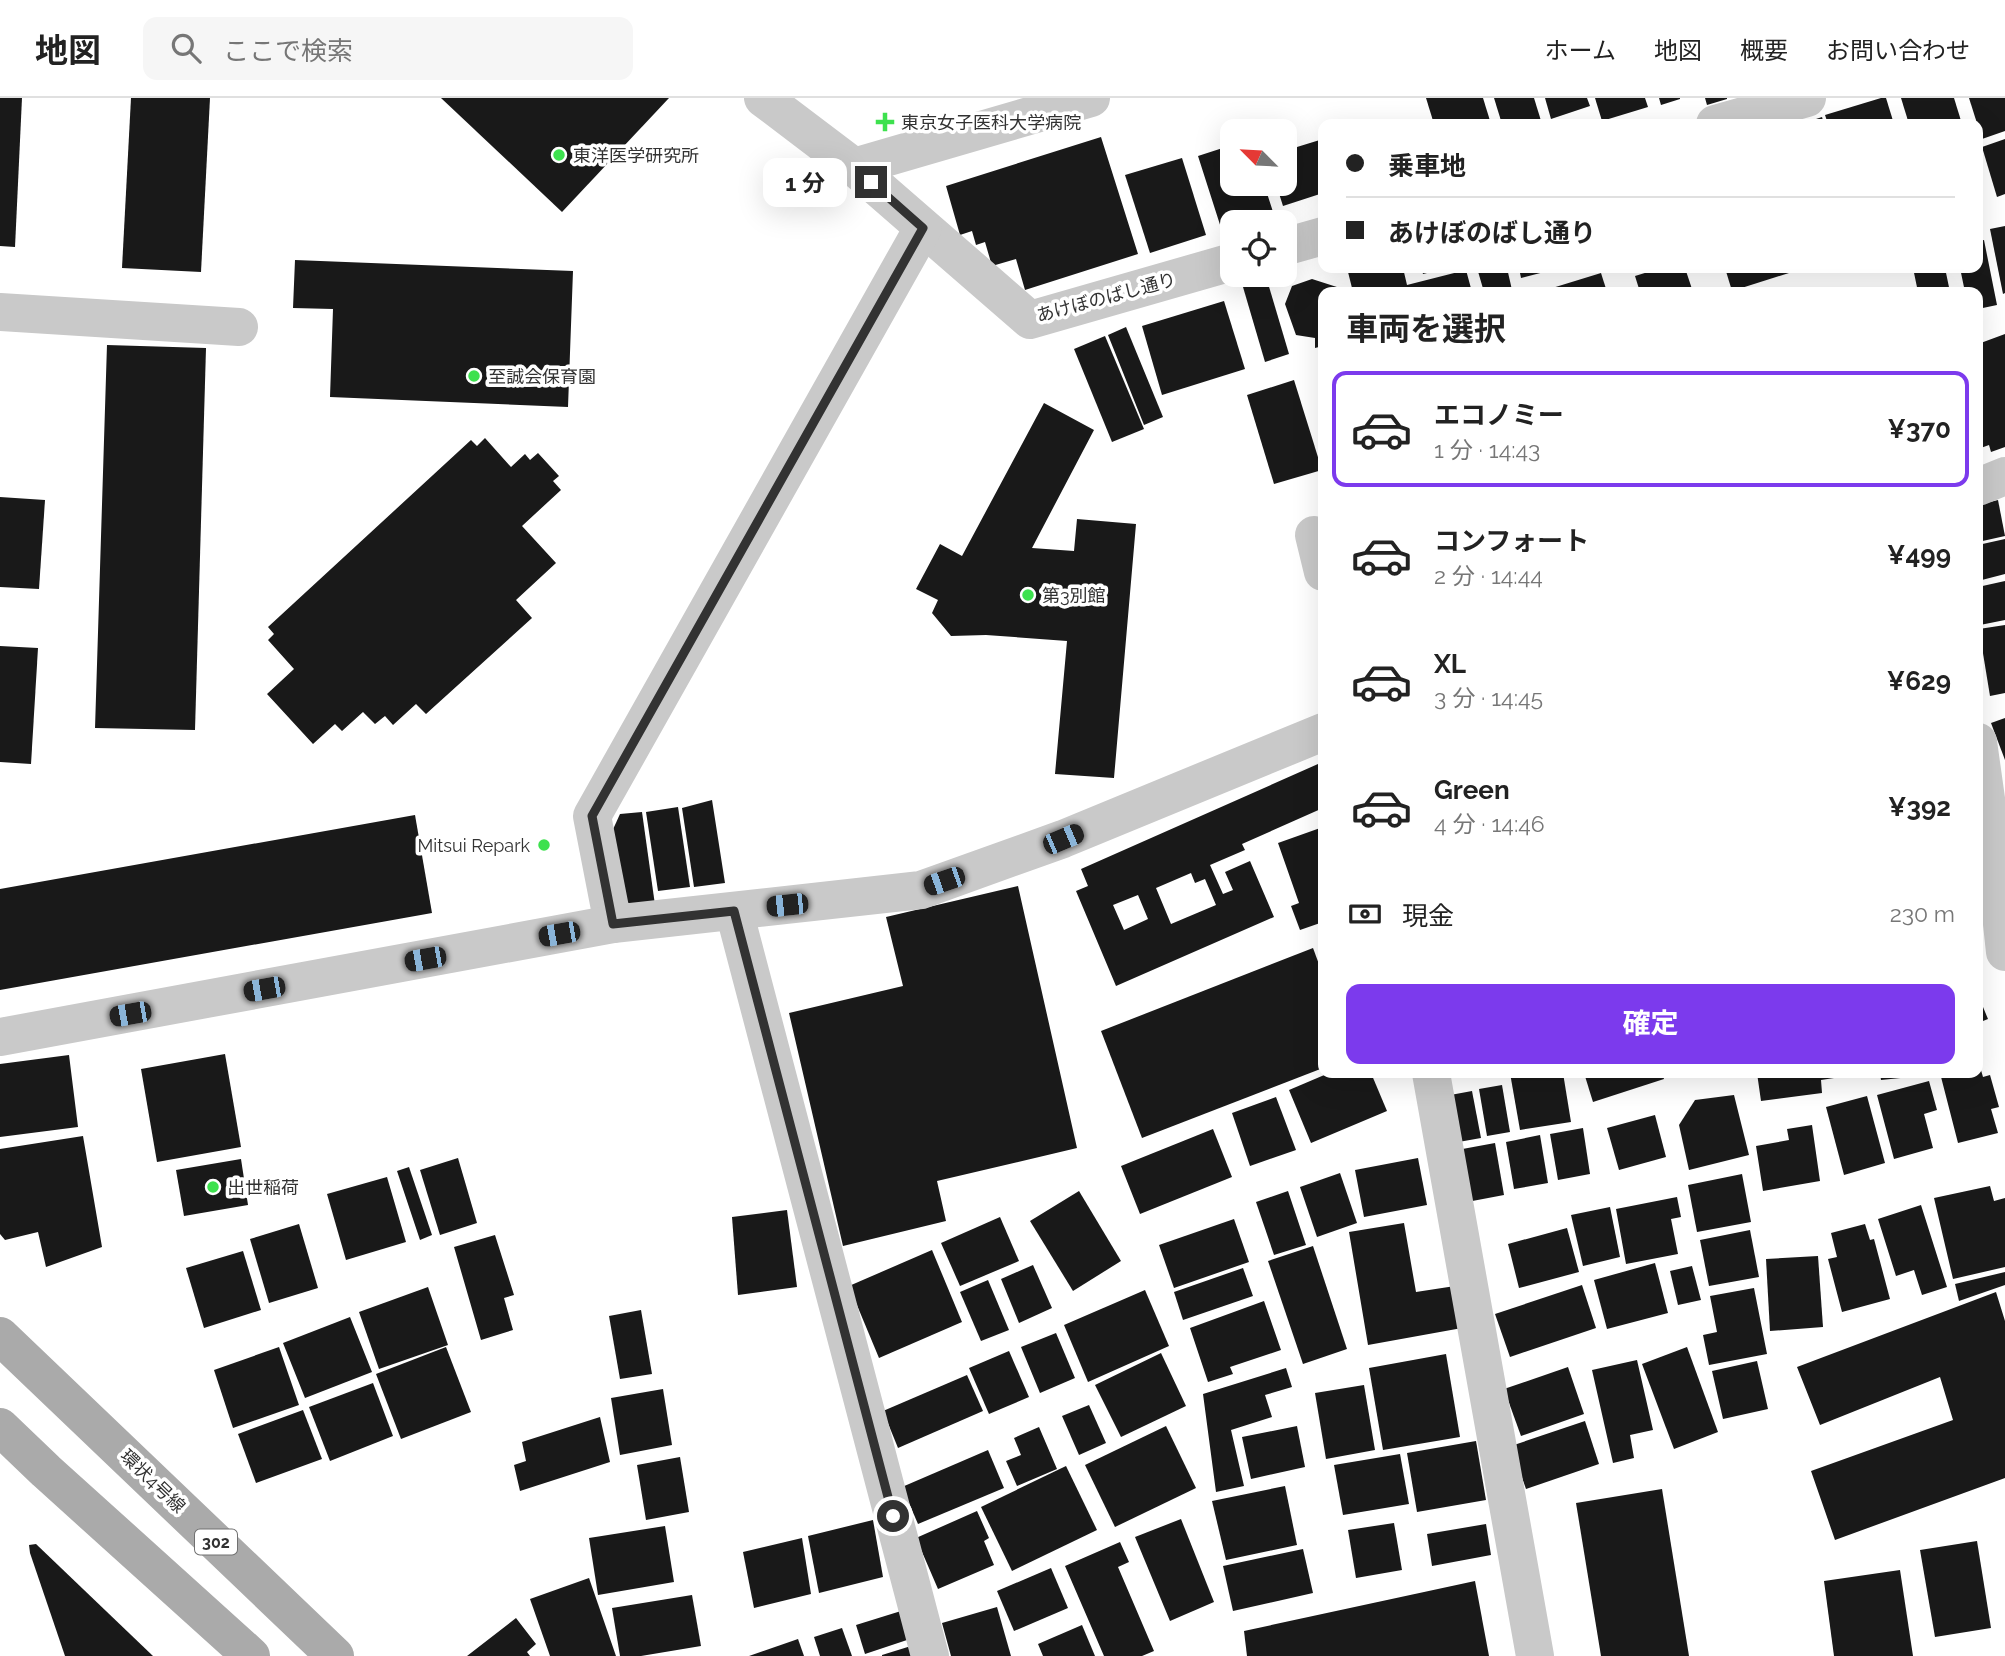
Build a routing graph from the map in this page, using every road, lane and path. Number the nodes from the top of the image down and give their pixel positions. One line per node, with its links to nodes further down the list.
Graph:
1 (763, 98): 5 (street, あけぼのばし通り)
2 (1091, 98): 5 (street)
3 (1807, 98): 4 (street)
4 (1733, 119)
5 (854, 167): 6 (street, あけぼのばし通り)
6 (923, 228): 9 (street, あけぼのばし通り); 19 (street)
7 (1318, 237): 8 (street)
8 (1297, 243)
9 (1220, 265)
10 (0, 312): 11 (street)
11 (239, 327)
12 (2005, 476): 13 (street)
13 (1983, 484)
14 (1314, 536): 15 (street)
15 (1318, 552)
16 (1318, 734): 18 (street)
17 (1983, 778): 20 (street)
18 (734, 911): 19 (street); 27 (street)
19 (613, 924): 21 (street)
20 (2005, 952)
21 (0, 1037)
22 (1432, 1078): 28 (street)
23 (0, 1336): 26 (main road, 環状4号線 / 302)
24 (0, 1427): 25 (main road)
25 (251, 1656)
26 (335, 1656)
27 (930, 1656)
28 (1535, 1656)

